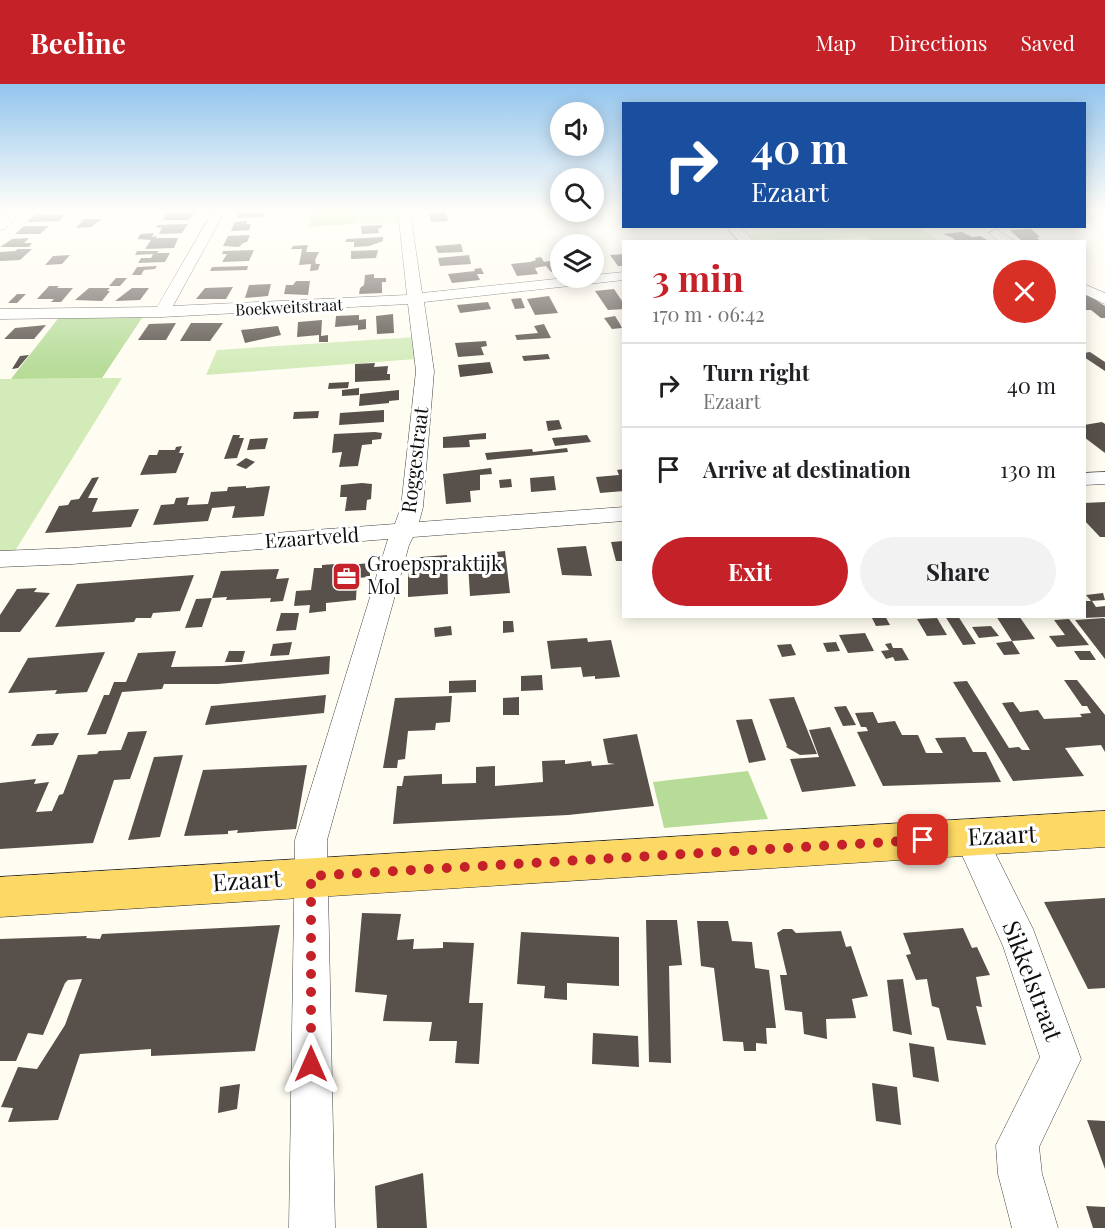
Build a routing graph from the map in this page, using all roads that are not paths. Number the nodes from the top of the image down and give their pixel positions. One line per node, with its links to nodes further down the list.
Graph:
1 (189, 264): 7 (street)
2 (412, 264): 5 (street, Roggestraat)
3 (622, 276): 5 (street, Boekweitstraat)
4 (1086, 289): 6 (street)
5 (417, 299): 7 (street, Boekweitstraat); 12 (street, Roggestraat)
6 (1105, 299)
7 (162, 312): 8 (street, Boekweitstraat)
8 (6, 314)
9 (1105, 478): 10 (street)
10 (1086, 479)
11 (622, 514): 12 (street, Ezaartveld)
12 (405, 530): 13 (street, Ezaartveld); 16 (street, Roggestraat)
13 (0, 559)
14 (1105, 829): 15 (main road, Ezaart)
15 (970, 837): 16 (main road, Ezaart); 19 (street, Sikkelstraat)
16 (311, 876): 17 (main road, Ezaart); 18 (street, Roggestraat)
17 (0, 897)
18 (312, 1228)
19 (1035, 1228)

